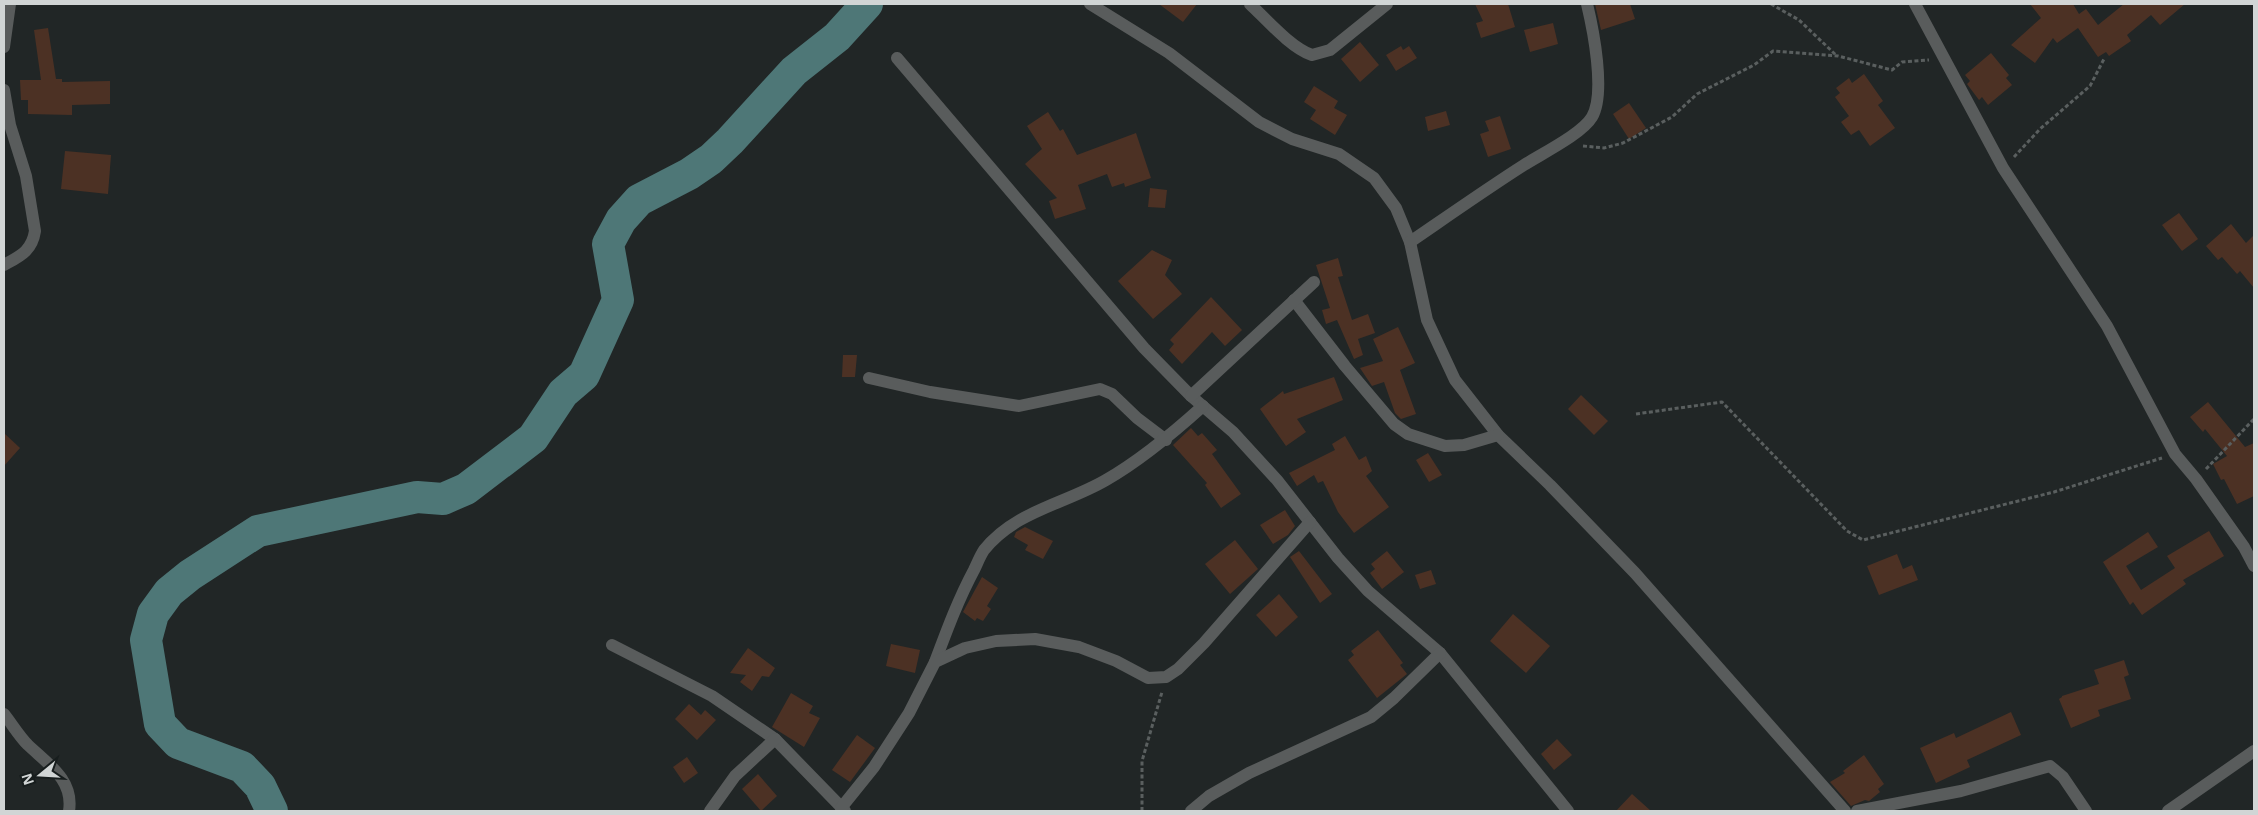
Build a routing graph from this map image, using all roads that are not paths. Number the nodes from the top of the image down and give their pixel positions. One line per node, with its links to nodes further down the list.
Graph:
1 (10, 4): 7 (street)
2 (1090, 4): 10 (street)
3 (1250, 4): 4 (street)
4 (1387, 4)
5 (1586, 4): 10 (street)
6 (1915, 4): 20 (street)
7 (4, 46)
8 (898, 58): 15 (street)
9 (4, 90): 11 (street)
10 (1410, 242): 17 (street)
11 (4, 265)
12 (1314, 282): 13 (street)
13 (1294, 300): 15 (street); 17 (street)
14 (869, 378): 18 (street)
15 (1191, 396): 16 (street)
16 (1203, 406): 18 (street); 19 (street)
17 (1498, 435): 32 (street)
18 (1166, 440): 23 (street)
19 (1310, 522): 22 (street); 23 (street)
20 (2254, 566)
21 (612, 645): 25 (street)
22 (1440, 653): 30 (street); 31 (street)
23 (935, 662): 27 (street)
24 (4, 714): 28 (street)
25 (774, 739): 27 (street); 29 (street)
26 (2254, 751): 35 (street)
27 (843, 810)
28 (69, 811)
29 (710, 811)
30 (1191, 811)
31 (1568, 811)
32 (1844, 811)
33 (1857, 811): 34 (street)
34 (2086, 811)
35 (2168, 811)

